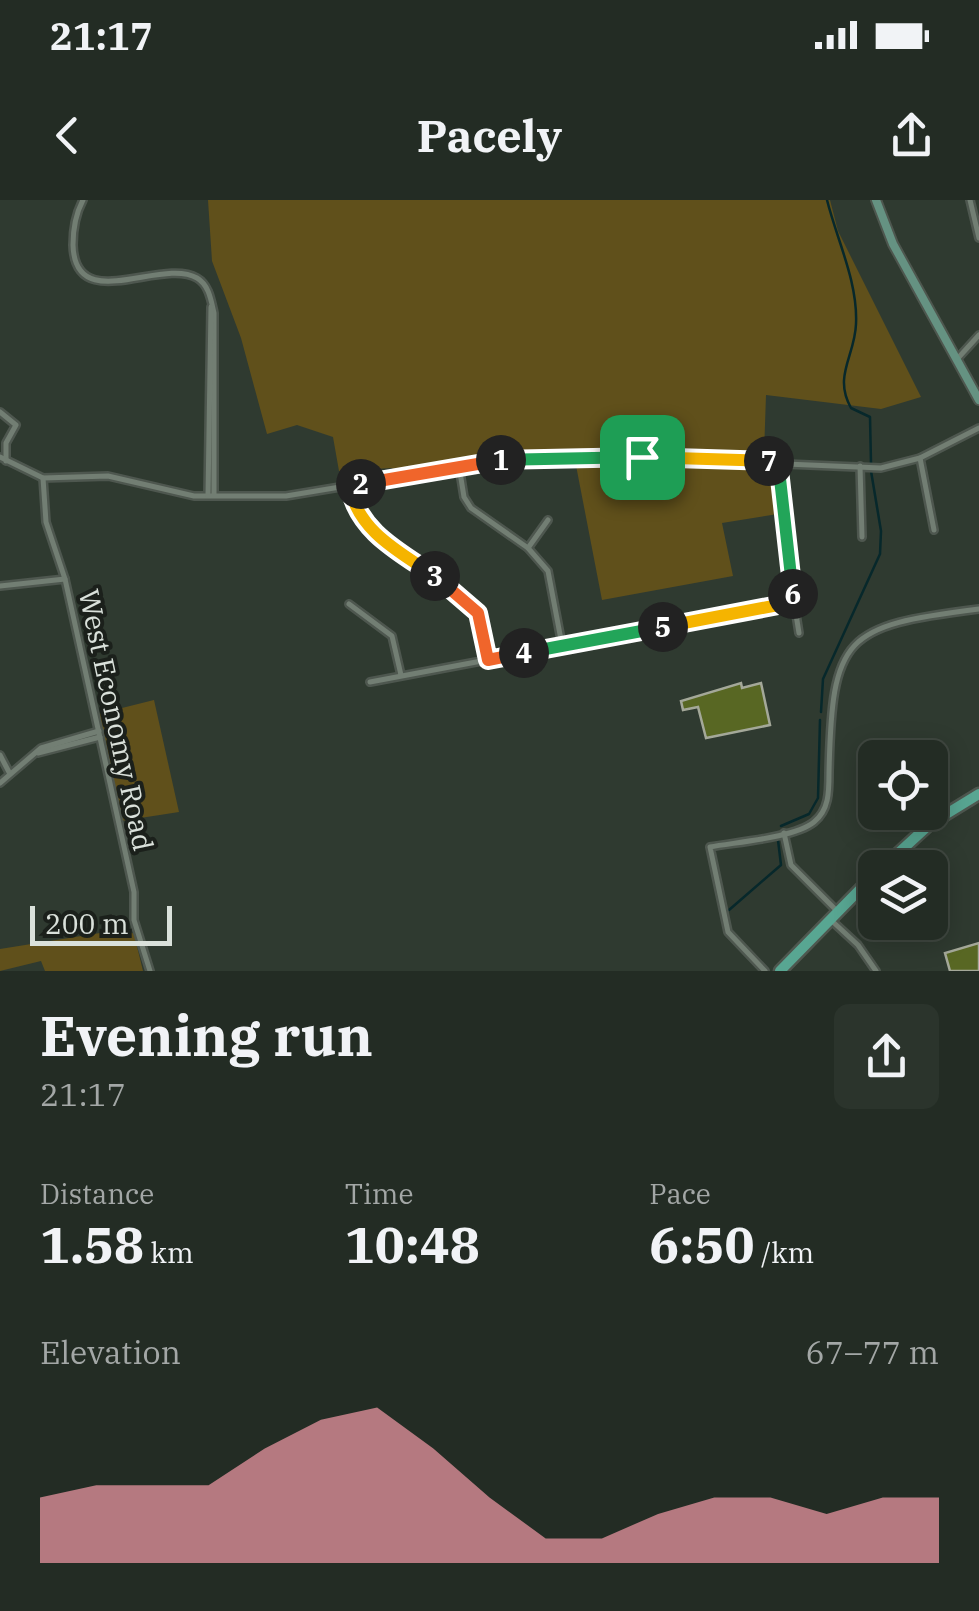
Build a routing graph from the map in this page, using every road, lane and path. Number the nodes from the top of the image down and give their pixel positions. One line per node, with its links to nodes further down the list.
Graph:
1 (83, 200): 17 (street)
2 (876, 200): 6 (street)
3 (970, 200): 4 (street)
4 (979, 238)
5 (979, 335): 6 (street)
6 (959, 357): 7 (street)
7 (979, 400)
8 (0, 412): 11 (street)
9 (979, 428): 10 (street)
10 (920, 458): 14 (street); 19 (street)
11 (3, 459): 15 (street)
12 (778, 461): 13 (street); 14 (street); 24 (street)
13 (459, 466): 16 (street); 21 (street)
14 (860, 466): 20 (street)
15 (43, 478): 17 (street); 22 (street, West Economy Road)
16 (349, 486): 17 (street); 29 (street)
17 (211, 495)
18 (548, 520): 21 (street)
19 (934, 530)
20 (862, 537)
21 (528, 548): 28 (street)
22 (65, 578): 23 (street); 32 (street, West Economy Road)
23 (0, 586)
24 (794, 602): 27 (street); 28 (street)
25 (349, 604): 30 (street)
26 (979, 609): 37 (street)
27 (800, 633)
28 (562, 646): 29 (street)
29 (488, 660): 30 (street)
30 (401, 676): 31 (street)
31 (370, 682)
32 (100, 734): 34 (street); 41 (street, West Economy Road)
33 (0, 755): 34 (street)
34 (10, 774): 35 (street)
35 (0, 783)
36 (979, 794): 38 (main road)
37 (784, 833): 40 (street); 42 (street)
38 (902, 850)
39 (858, 891): 40 (main road)
40 (834, 915): 43 (main road); 44 (street)
41 (150, 971)
42 (766, 971)
43 (780, 971)
44 (876, 971)

